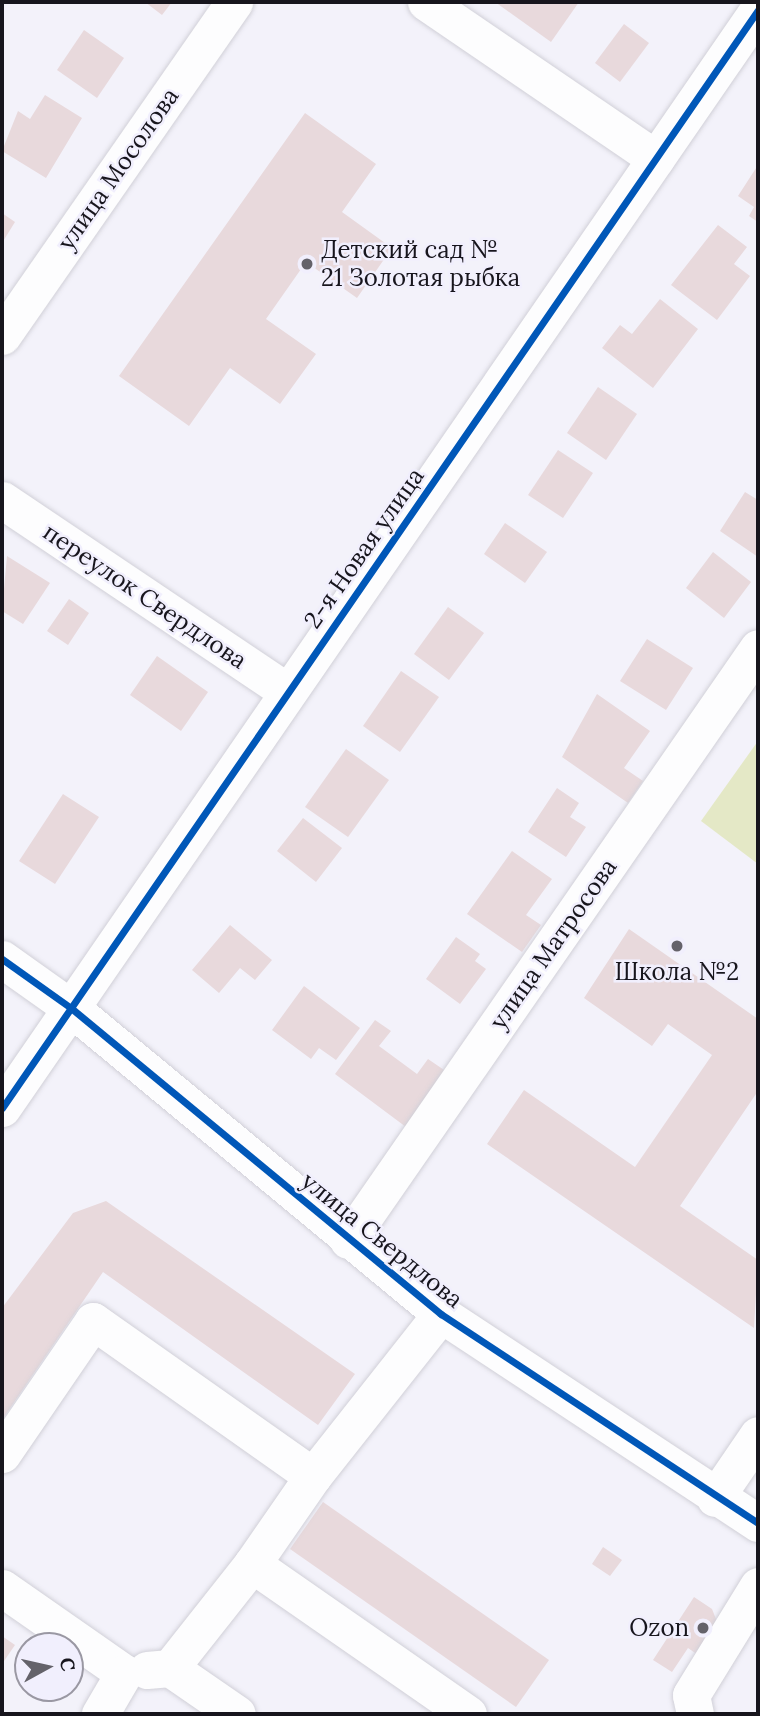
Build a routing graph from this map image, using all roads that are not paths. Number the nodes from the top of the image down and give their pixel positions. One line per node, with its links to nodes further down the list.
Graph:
1 (234, 2): 5 (street, улица Мосолова)
2 (426, 2): 4 (street)
3 (758, 10): 4 (street, 2-я Новая улица)
4 (656, 159): 8 (street, 2-я Новая улица)
5 (2, 337)
6 (2, 500): 8 (street, переулок Свердлова)
7 (758, 648): 12 (street, улица Матросова)
8 (288, 692): 10 (street, 2-я Новая улица)
9 (2, 959): 10 (street, улица Свердлова)
10 (71, 1008): 11 (street, 2-я Новая улица); 12 (street, улица Свердлова)
11 (2, 1108)
12 (348, 1240): 13 (street, улица Свердлова)
13 (441, 1314): 16 (street); 17 (street, улица Свердлова)
14 (758, 1435): 17 (street)
15 (2, 1454): 16 (street)
16 (313, 1476): 19 (street)
17 (715, 1497): 18 (street, улица Свердлова)
18 (758, 1523)
19 (252, 1564): 22 (street); 26 (street)
20 (758, 1586): 27 (street)
21 (2, 1588): 23 (street)
22 (170, 1668): 23 (street); 25 (street)
23 (124, 1673): 24 (street)
24 (100, 1714)
25 (237, 1714)
26 (468, 1714)
27 (695, 1714)

